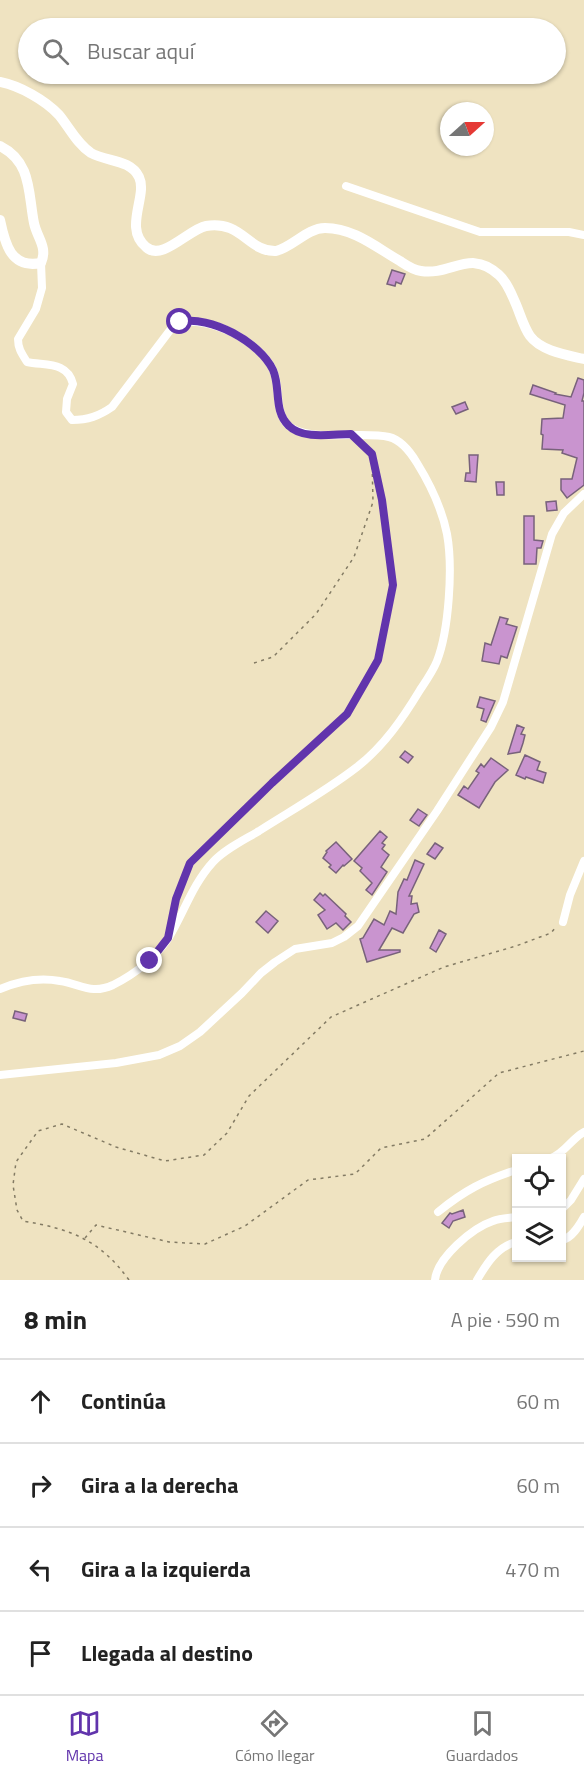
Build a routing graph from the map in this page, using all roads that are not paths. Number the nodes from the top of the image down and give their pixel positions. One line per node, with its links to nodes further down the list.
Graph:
1 (0, 82): 7 (main road)
2 (0, 146): 6 (main road)
3 (346, 186): 5 (street)
4 (0, 220): 6 (main road)
5 (584, 235)
6 (41, 263): 11 (street)
7 (584, 359)
8 (584, 494): 12 (street)
9 (584, 861): 10 (street)
10 (563, 922)
11 (0, 989)
12 (0, 1075)
13 (584, 1132): 14 (street)
14 (560, 1154)
15 (512, 1171): 18 (street)
16 (584, 1179): 17 (street)
17 (562, 1208)
18 (438, 1212)
19 (584, 1217): 21 (street)
20 (512, 1218): 23 (street)
21 (566, 1239)
22 (512, 1243): 24 (street)
23 (435, 1280)
24 (477, 1280)

